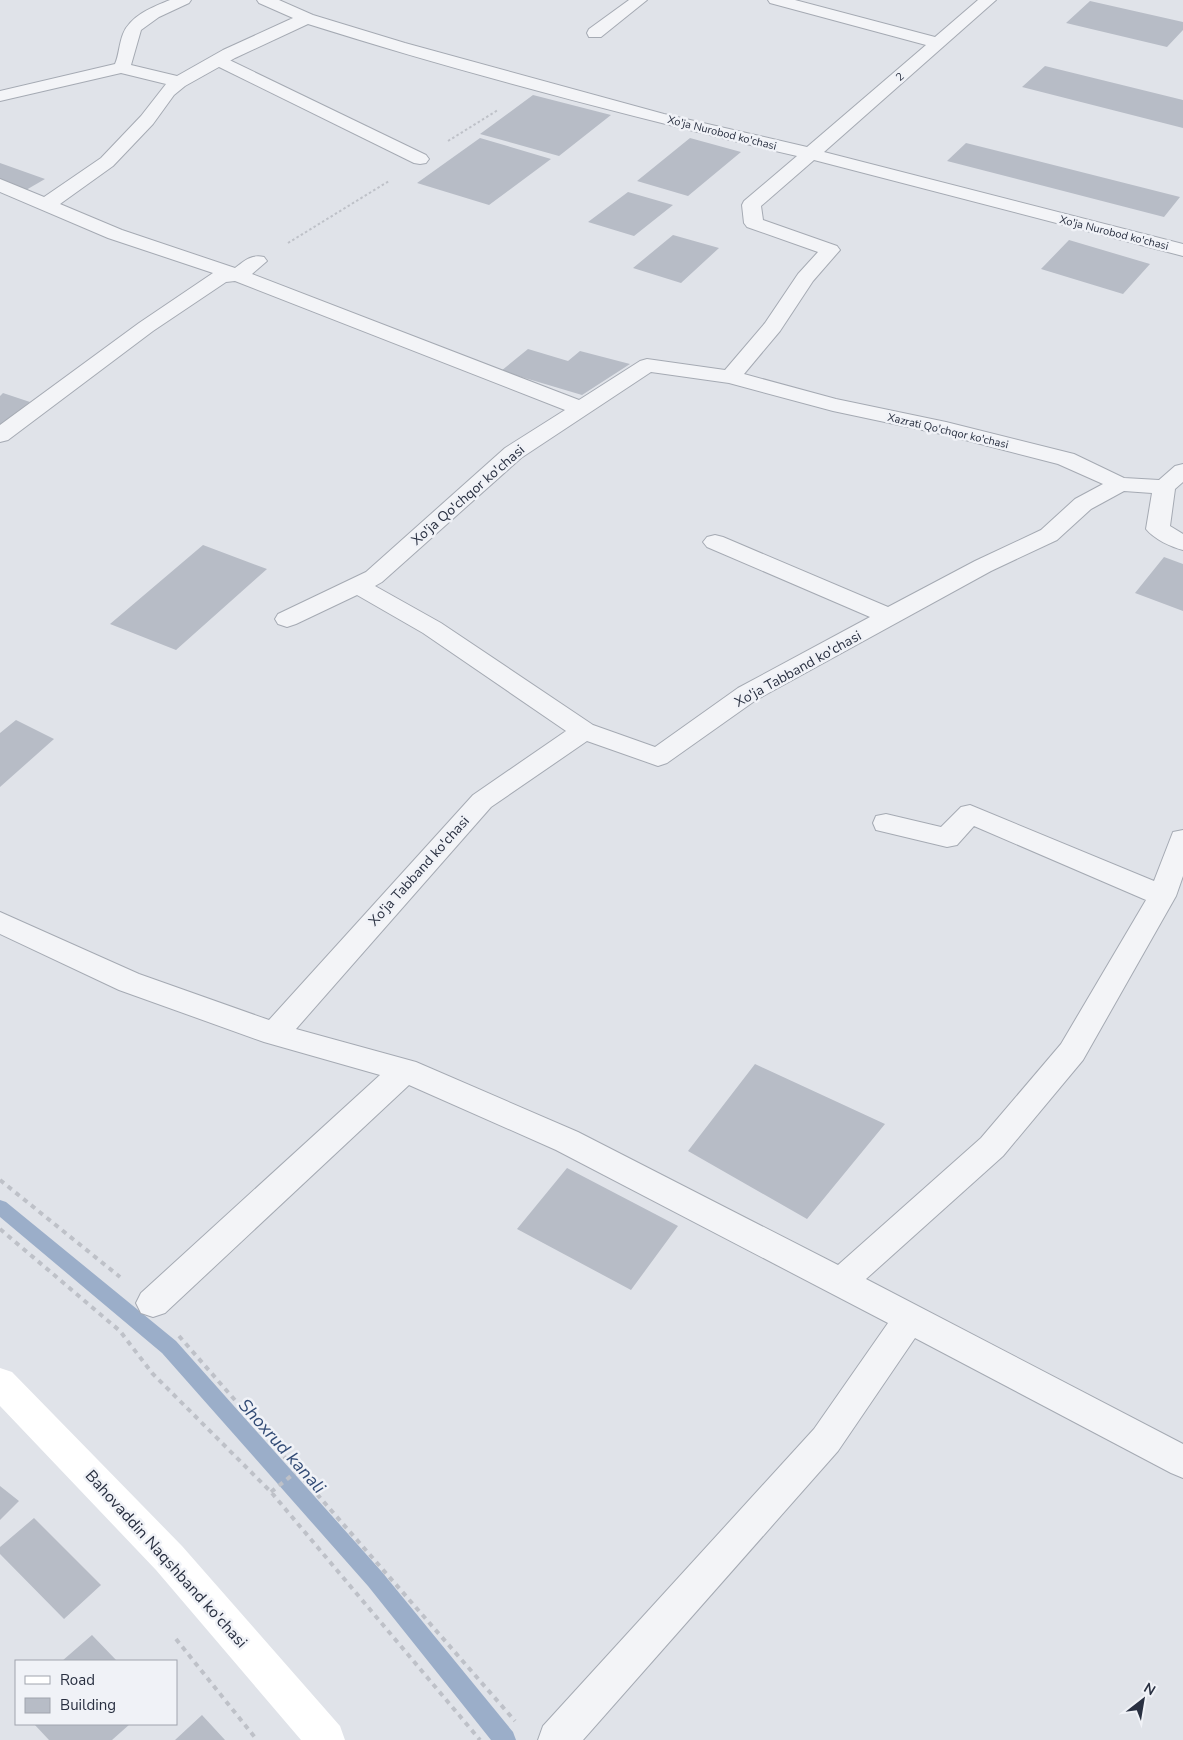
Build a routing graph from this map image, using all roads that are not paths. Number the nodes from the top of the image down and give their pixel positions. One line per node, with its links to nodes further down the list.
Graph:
1 (183, 0): 10 (street)
2 (265, 0): 6 (street, Xo'ja Nurobod ko'chasi)
3 (639, 0): 7 (street)
4 (776, 0): 8 (street)
5 (988, 0): 8 (street, 2)
6 (307, 18): 9 (street); 13 (street, Xo'ja Nurobod ko'chasi)
7 (595, 33)
8 (938, 43): 13 (street, 2)
9 (219, 60): 11 (street); 14 (street)
10 (121, 68): 11 (street); 12 (street)
11 (180, 82): 16 (street)
12 (0, 96)
13 (812, 154): 17 (street, Xo'ja Nurobod ko'chasi); 21 (street)
14 (420, 159)
15 (0, 185): 16 (street)
16 (48, 204): 19 (street)
17 (1183, 250)
18 (257, 262): 19 (street)
19 (237, 275): 22 (street); 23 (street)
20 (647, 365): 21 (street, Xazrati Qo'chqor ko'chasi); 22 (street, Xo'ja Qo'chqor ko'chasi)
21 (730, 377): 25 (street, Xazrati Qo'chqor ko'chasi)
22 (580, 408): 29 (street, Xo'ja Qo'chqor ko'chasi)
23 (0, 435)
24 (1183, 471): 26 (street)
25 (1120, 484): 26 (street, Xazrati Qo'chqor ko'chasi); 30 (street, Xo'ja Tabband ko'chasi)
26 (1164, 487): 28 (street)
27 (715, 542): 30 (street)
28 (1183, 543)
29 (358, 586): 31 (street, Xo'ja Qo'chqor ko'chasi); 32 (street)
30 (890, 617): 32 (street, Xo'ja Tabband ko'chasi)
31 (287, 619)
32 (584, 731): 37 (street, Xo'ja Tabband ko'chasi)
33 (886, 824): 35 (street)
34 (1183, 840): 35 (street)
35 (1162, 896): 39 (street)
36 (0, 922): 37 (street)
37 (274, 1034): 38 (street)
38 (405, 1070): 39 (street); 40 (street)
39 (841, 1282): 41 (street)
40 (153, 1303)
41 (910, 1318): 43 (street); 45 (street)
42 (0, 1383): 44 (main road, Bahovaddin Naqshband ko'chasi)
43 (1183, 1462)
44 (326, 1740)
45 (557, 1740)

